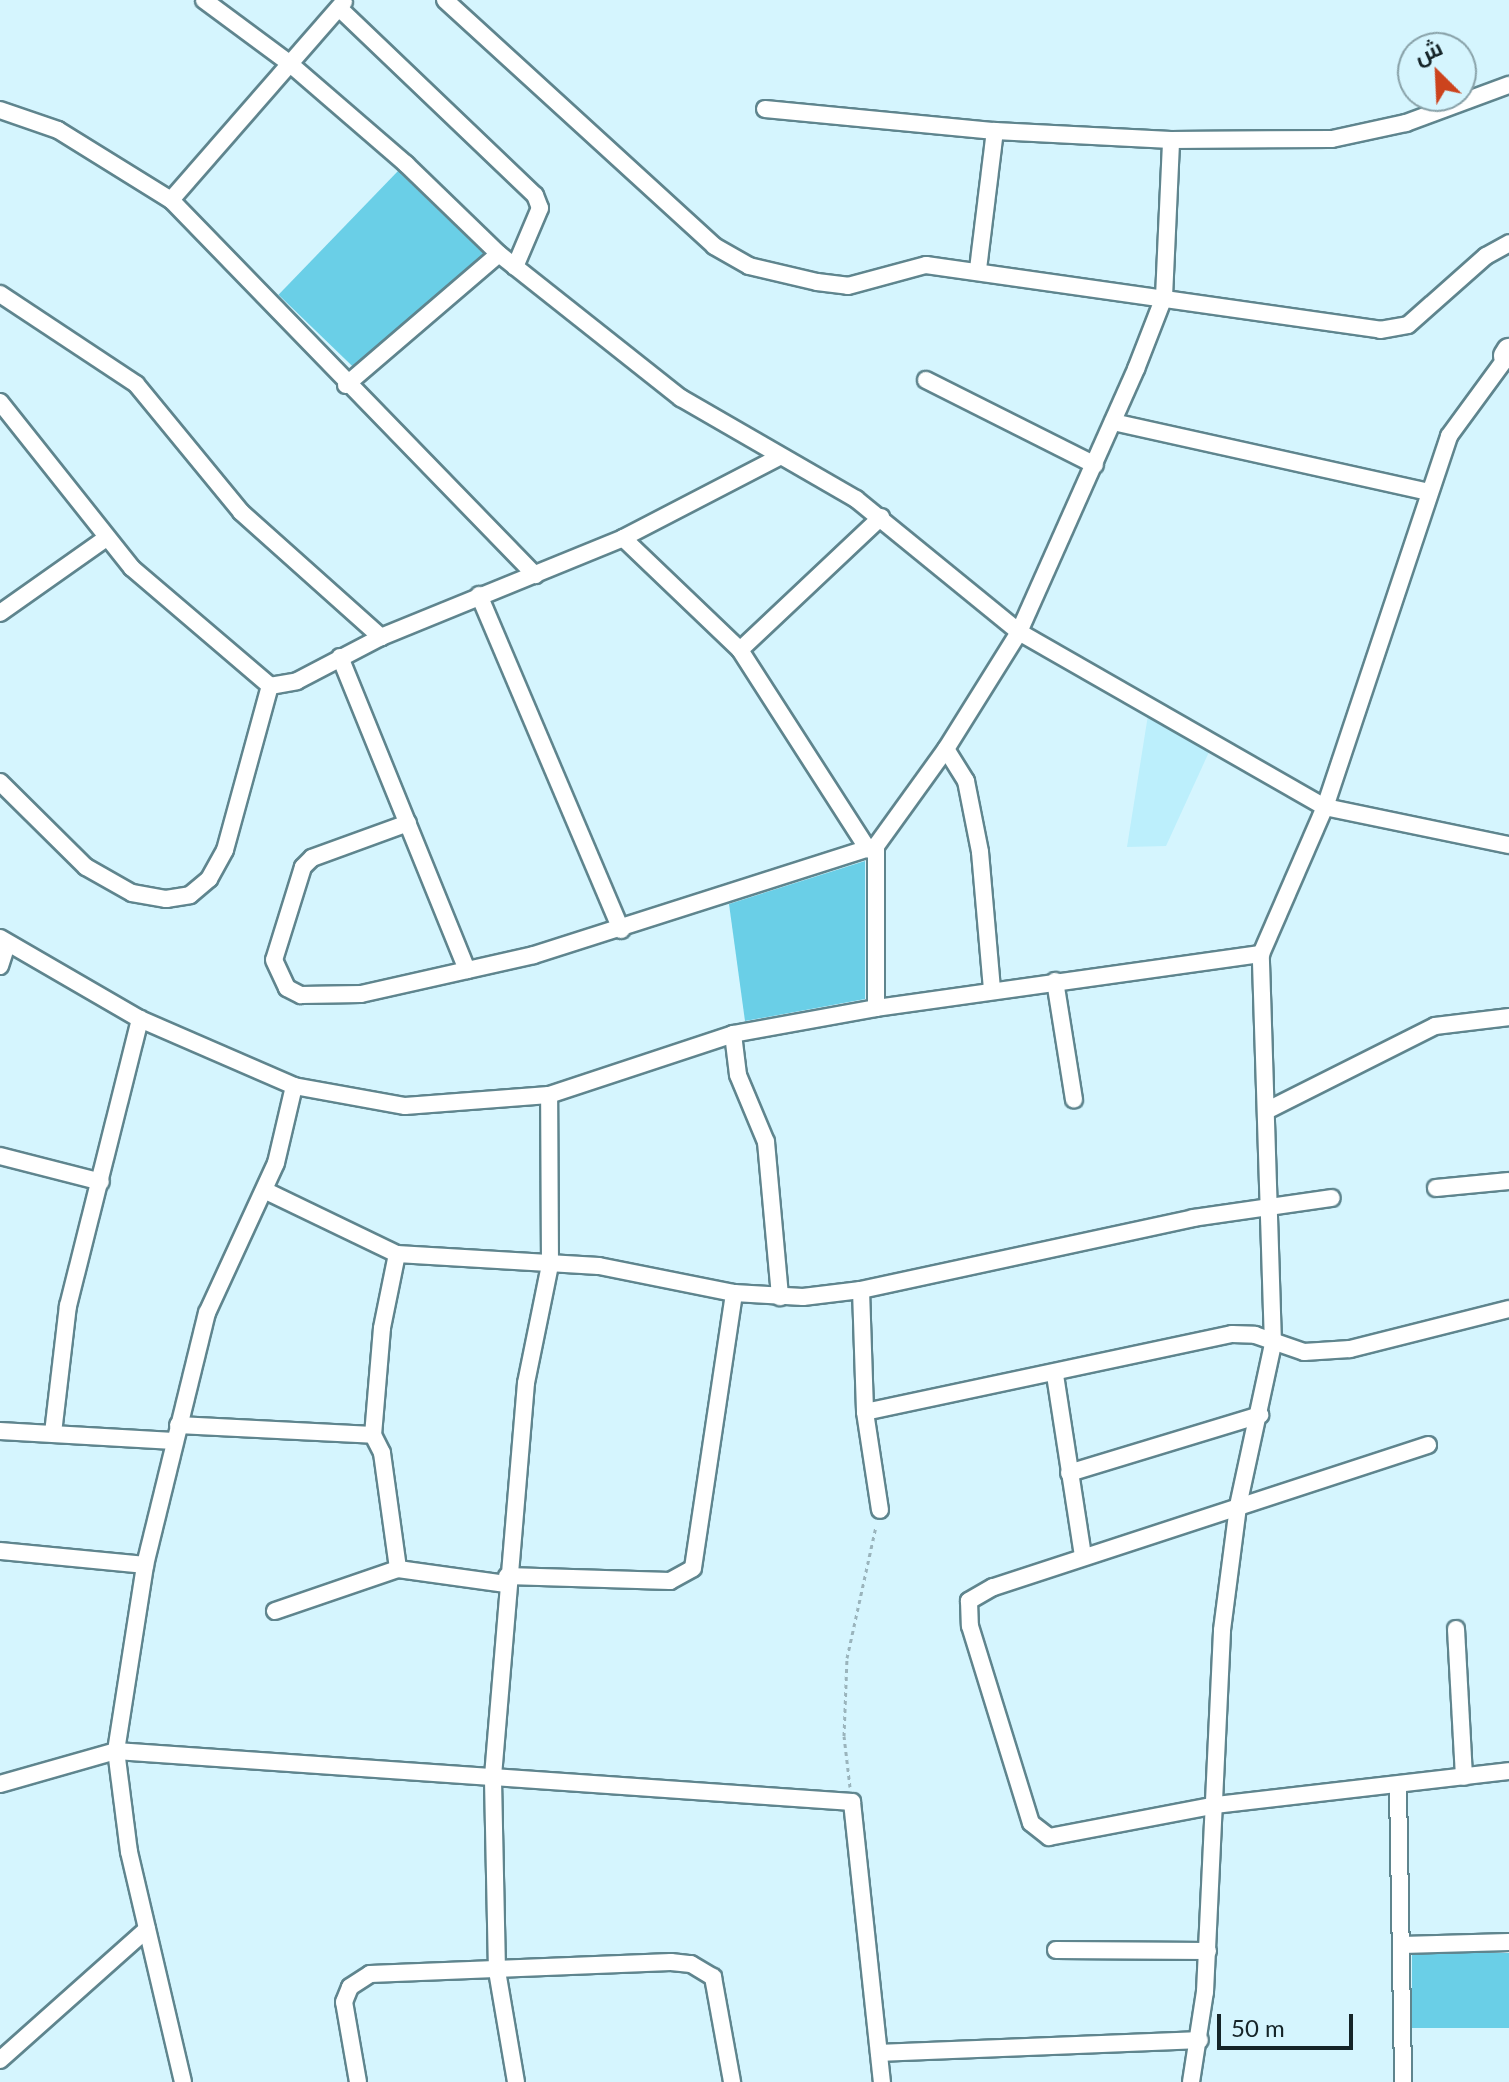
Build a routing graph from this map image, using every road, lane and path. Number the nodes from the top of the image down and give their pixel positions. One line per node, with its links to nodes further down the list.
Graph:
1 (204, 0): 4 (street)
2 (445, 0): 14 (street)
3 (342, 4): 4 (street); 13 (street)
4 (289, 63): 10 (street); 12 (street)
5 (1509, 85): 9 (street)
6 (765, 109): 8 (street)
7 (0, 110): 10 (street)
8 (995, 131): 9 (street); 14 (street)
9 (1171, 140): 16 (street)
10 (171, 200): 19 (street)
11 (1509, 243): 16 (street)
12 (499, 254): 13 (street); 19 (street)
13 (515, 267): 22 (street)
14 (978, 269): 16 (street)
15 (0, 294): 32 (street)
16 (1164, 297): 21 (street)
17 (1507, 358): 24 (street)
18 (926, 380): 23 (street)
19 (346, 385): 28 (street)
20 (0, 402): 27 (street)
21 (1113, 422): 23 (street); 24 (street)
22 (779, 457): 25 (street); 26 (street)
23 (1095, 465): 31 (street)
24 (1428, 492): 38 (street)
25 (881, 517): 31 (street); 33 (street)
26 (623, 538): 28 (street); 33 (street)
27 (105, 539): 30 (street); 35 (street)
28 (535, 575): 29 (street)
29 (479, 595): 32 (street); 42 (street)
30 (1, 610)
31 (1019, 632): 36 (street); 38 (street)
32 (381, 637): 34 (street)
33 (740, 650): 41 (street)
34 (340, 657): 35 (street); 39 (street)
35 (270, 686): 37 (street)
36 (946, 749): 41 (street); 48 (street)
37 (0, 782)
38 (1325, 807): 40 (street); 44 (street)
39 (408, 823): 46 (street); 46 (street)
40 (1509, 845)
41 (872, 848): 42 (street); 49 (street)
42 (621, 930): 46 (street)
43 (4, 941): 45 (street); 51 (street)
44 (1261, 954): 47 (street); 56 (street)
45 (0, 966)
46 (467, 970)
47 (1055, 981): 48 (street); 55 (street)
48 (992, 989): 49 (street)
49 (876, 1008): 52 (street)
50 (1509, 1017): 56 (street)
51 (140, 1019): 53 (street); 59 (street)
52 (733, 1034): 54 (street); 68 (street)
53 (294, 1086): 54 (street); 61 (street)
54 (549, 1095): 65 (street)
55 (1074, 1099)
56 (1266, 1111): 63 (street)
57 (0, 1156): 59 (street)
58 (1509, 1181): 60 (street)
59 (101, 1182): 75 (street)
60 (1436, 1188)
61 (266, 1191): 64 (street); 76 (street)
62 (1332, 1198): 63 (street)
63 (1271, 1205): 66 (street); 70 (street)
64 (397, 1254): 65 (street); 77 (street)
65 (550, 1265): 67 (street); 86 (street)
66 (861, 1290): 68 (street); 72 (street)
67 (734, 1293): 68 (street); 86 (street)
68 (780, 1297)
69 (1509, 1309): 70 (street)
70 (1273, 1344): 71 (street); 73 (street)
71 (1055, 1375): 72 (street); 79 (street)
72 (865, 1412): 81 (street)
73 (1260, 1415): 79 (street); 80 (street)
74 (0, 1431): 75 (street)
75 (53, 1433): 76 (street)
76 (176, 1433): 77 (street); 84 (street)
77 (373, 1435): 85 (street)
78 (1428, 1445): 80 (street)
79 (1069, 1473): 83 (street)
80 (1238, 1506): 83 (street); 96 (street)
81 (880, 1510): 95 (path)
82 (0, 1551): 84 (street)
83 (1083, 1556): 96 (street)
84 (145, 1565): 89 (street)
85 (398, 1569): 86 (street); 87 (street)
86 (506, 1580): 91 (street)
87 (275, 1611)
88 (1456, 1629): 92 (street)
89 (116, 1751): 91 (street); 93 (street); 97 (street)
90 (1509, 1771): 92 (street)
91 (493, 1776): 95 (street); 102 (street)
92 (1464, 1777): 94 (street)
93 (0, 1784)
94 (1398, 1788): 96 (street); 99 (street)
95 (852, 1802): 104 (street)
96 (1216, 1805): 101 (street)
97 (147, 1929): 105 (street); 106 (street)
98 (1509, 1942): 99 (street)
99 (1402, 1945): 112 (street)
100 (1056, 1950): 101 (street)
101 (1208, 1951): 103 (street)
102 (497, 1971): 107 (street); 108 (street); 109 (street)
103 (1200, 2040): 104 (street); 111 (street)
104 (879, 2053): 110 (street)
105 (0, 2060)
106 (183, 2082)
107 (358, 2082)
108 (516, 2082)
109 (732, 2082)
110 (882, 2082)
111 (1191, 2082)
112 (1403, 2082)

